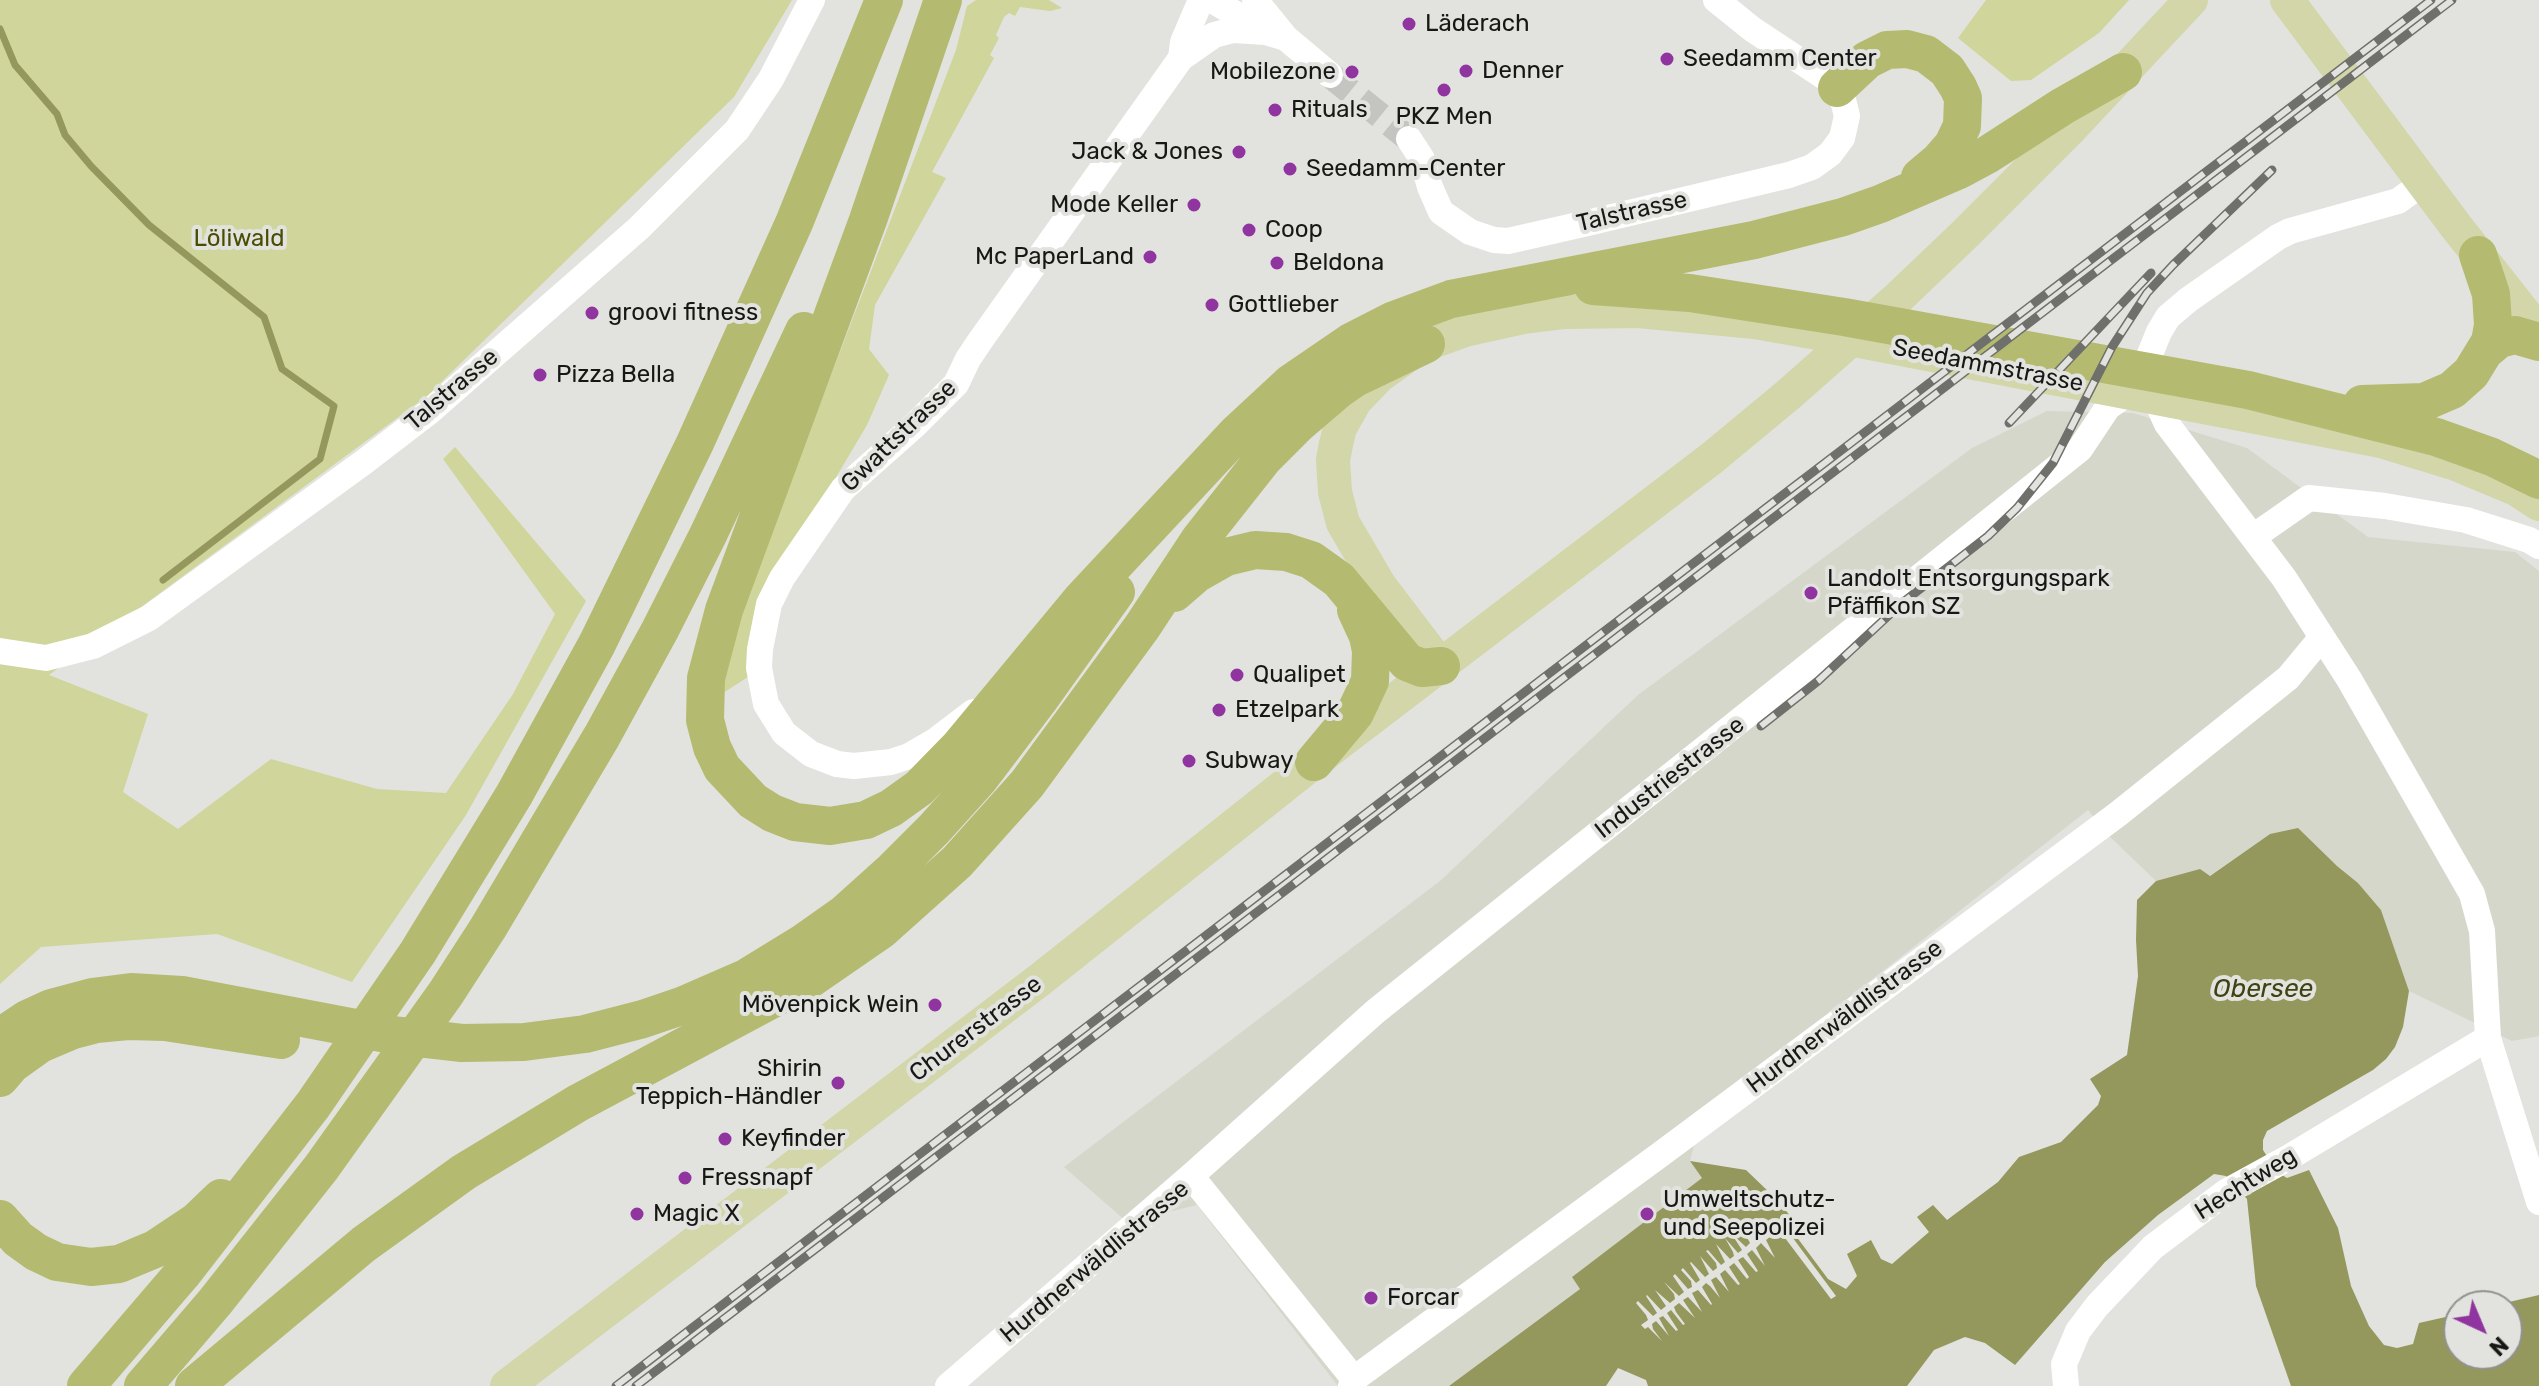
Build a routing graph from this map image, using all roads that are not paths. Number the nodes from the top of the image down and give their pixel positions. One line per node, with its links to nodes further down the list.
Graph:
1 (812, 0): 36 (street, Talstrasse)
2 (884, 0): 44 (highway)
3 (943, 0): 38 (highway); 50 (highway)
4 (1201, 0): 11 (street, Gwattstrasse)
5 (1212, 0): 10 (street)
6 (1255, 0): 10 (street)
7 (1716, 0): 14 (street)
8 (2191, 0): 12 (main road, Churerstrasse)
9 (2287, 0): 16 (main road)
10 (1276, 35): 11 (street); 13 (street)
11 (1181, 58): 38 (street, Gwattstrasse)
12 (2123, 72): 17 (highway); 37 (main road, Churerstrasse)
13 (1330, 75)
14 (1837, 88): 15 (street, Talstrasse); 17 (highway)
15 (1409, 139)
16 (2423, 183): 18 (main road); 25 (street)
17 (1880, 204): 19 (highway)
18 (2478, 255): 21 (main road); 24 (highway)
19 (1505, 287): 20 (highway); 29 (highway)
20 (1834, 325): 23 (main road); 27 (highway)
21 (2539, 332)
22 (2539, 342): 24 (highway)
23 (1426, 344): 34 (highway); 37 (main road)
24 (2486, 350): 26 (highway)
25 (2147, 380): 31 (street); 45 (street, Industriestrasse)
26 (2248, 390): 27 (highway); 28 (highway)
27 (2195, 392): 30 (main road)
28 (2539, 480)
29 (1189, 483): 38 (highway); 41 (highway)
30 (2539, 504)
31 (2253, 537): 32 (street); 35 (street)
32 (2539, 546)
33 (1339, 580): 34 (highway); 37 (highway); 39 (highway)
34 (1142, 627): 40 (highway)
35 (2322, 637): 42 (street); 48 (street, Hurdnerwäldlistrasse)
36 (0, 651)
37 (1441, 666): 39 (main road, Churerstrasse)
38 (1024, 668)
39 (1314, 762): 52 (main road, Churerstrasse)
40 (769, 1002): 43 (highway); 51 (highway)
41 (0, 1037)
42 (2488, 1038): 46 (street); 54 (street, Hechtweg)
43 (0, 1078)
44 (314, 1103): 47 (highway); 49 (highway)
45 (1191, 1176): 48 (street, Hurdnerwäldlistrasse); 53 (street, Hurdnerwäldlistrasse)
46 (2539, 1202)
47 (0, 1219)
48 (1352, 1383)
49 (86, 1386)
50 (143, 1386)
51 (194, 1386)
52 (507, 1386)
53 (948, 1386)
54 (2066, 1386)

